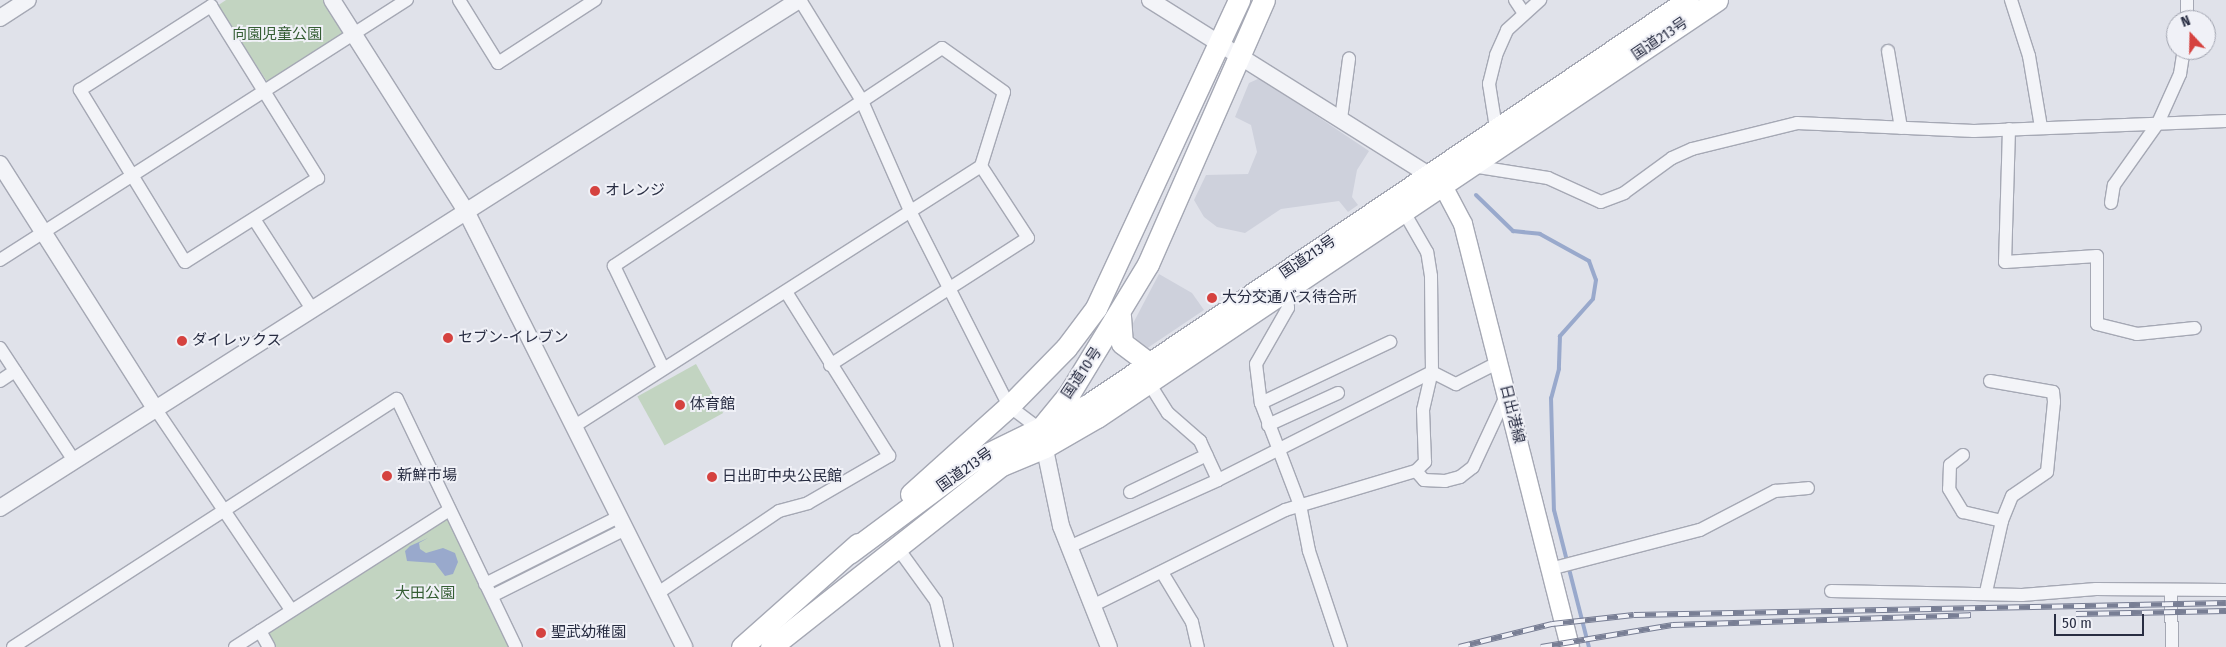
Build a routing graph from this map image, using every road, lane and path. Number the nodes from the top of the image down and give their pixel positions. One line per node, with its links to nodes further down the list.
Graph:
1 (28, 0): 16 (street)
2 (332, 0): 17 (street)
3 (407, 0): 17 (street)
4 (459, 0): 5 (street)
5 (596, 0)
6 (800, 0): 24 (street); 39 (street)
7 (1150, 0): 18 (street)
8 (1238, 0): 18 (highway, 国道10号)
9 (1264, 0): 20 (highway, 国道10号)
10 (1515, 0): 15 (street)
11 (1540, 0): 15 (street)
12 (1688, 0): 31 (highway, 国道213号)
13 (1718, 0): 31 (highway, 国道213号)
14 (2011, 0): 28 (street)
15 (1523, 12): 31 (street)
16 (0, 18)
17 (354, 34): 23 (street); 39 (street)
18 (1219, 44): 20 (street); 63 (highway, 国道10号)
19 (1888, 51): 29 (street)
20 (1237, 56): 25 (street); 48 (highway, 国道10号)
21 (1349, 59): 25 (street)
22 (2182, 60): 27 (street)
23 (266, 91): 35 (street); 35 (street); 41 (street)
24 (860, 99): 33 (street); 40 (street); 54 (street)
25 (1341, 119): 36 (street)
26 (2226, 121): 27 (street)
27 (2158, 123): 28 (street); 37 (street)
28 (2041, 127): 30 (street)
29 (1901, 128): 30 (street); 34 (street)
30 (2009, 129): 49 (street)
31 (1499, 138): 34 (highway, 国道213号); 36 (highway, 国道213号)
32 (0, 164): 42 (street)
33 (981, 166): 40 (street); 44 (street)
34 (1472, 166): 36 (highway, 国道213号)
35 (133, 176): 41 (street); 42 (street)
36 (1437, 180): 38 (highway, 国道213号); 52 (main road, 日出港線); 57 (highway, 国道213号)
37 (2111, 203)
38 (1404, 212): 46 (highway, 国道213号); 56 (street)
39 (467, 213): 47 (street); 66 (street)
40 (911, 213): 44 (street); 45 (street)
41 (254, 219): 47 (street)
42 (44, 233): 43 (street); 64 (street)
43 (0, 260)
44 (950, 287): 53 (street); 63 (street)
45 (786, 292): 53 (street); 54 (street)
46 (1285, 292): 57 (highway, 国道213号); 62 (street)
47 (312, 310): 64 (street)
48 (1120, 316): 57 (highway); 67 (highway, 国道10号)
49 (2195, 328)
50 (1390, 342): 62 (street)
51 (0, 348): 55 (street)
52 (1499, 362): 56 (street); 61 (main road, 日出港線)
53 (830, 365): 92 (street)
54 (663, 368): 66 (street)
55 (15, 371): 58 (street); 71 (street)
56 (1432, 372): 68 (street); 72 (street)
57 (1149, 373): 67 (highway, 国道213号); 69 (street)
58 (0, 380)
59 (1990, 380): 80 (street)
60 (1338, 393): 65 (street)
61 (1507, 394): 72 (street); 85 (main road, 日出港線)
62 (1260, 403): 65 (street)
63 (1009, 406): 67 (street); 84 (highway, 国道10号)
64 (155, 408): 71 (street); 79 (street)
65 (1268, 425): 68 (street)
66 (573, 427): 81 (street)
67 (1042, 438): 82 (highway, 国道10号); 83 (street); 84 (highway, 国道213号)
68 (1276, 451): 73 (street); 76 (street)
69 (1207, 454): 73 (street); 75 (street)
70 (1963, 455): 80 (street)
71 (73, 459): 77 (street)
72 (1416, 471): 76 (street)
73 (1218, 480): 83 (street)
74 (1808, 488): 85 (street)
75 (1130, 492)
76 (1300, 505): 86 (street); 107 (street)
77 (0, 508)
78 (449, 510): 79 (street); 87 (street); 95 (street)
79 (224, 511): 95 (street); 97 (street)
80 (2002, 521): 90 (street)
81 (621, 523): 87 (street); 92 (street); 93 (street)
82 (897, 547): 103 (highway, 国道10号); 104 (street)
83 (1070, 547): 94 (street)
84 (849, 554): 102 (highway, 国道10号)
85 (1550, 569): 108 (main road, 日出港線)
86 (1163, 574): 94 (street); 106 (street)
87 (485, 584): 93 (street)
88 (2226, 590): 91 (street)
89 (1831, 592): 90 (street)
90 (1986, 592): 91 (street)
91 (2170, 592): 109 (street)
92 (658, 593): 101 (street)
93 (492, 596): 100 (street)
94 (1092, 606): 105 (street)
95 (291, 610): 96 (street)
96 (260, 631): 98 (street); 99 (street)
97 (13, 647)
98 (235, 647)
99 (269, 647)
100 (516, 647)
101 (684, 647)
102 (742, 647)
103 (771, 647)
104 (947, 647)
105 (1109, 647)
106 (1198, 647)
107 (1341, 647)
108 (1570, 647)
109 (2172, 647)

